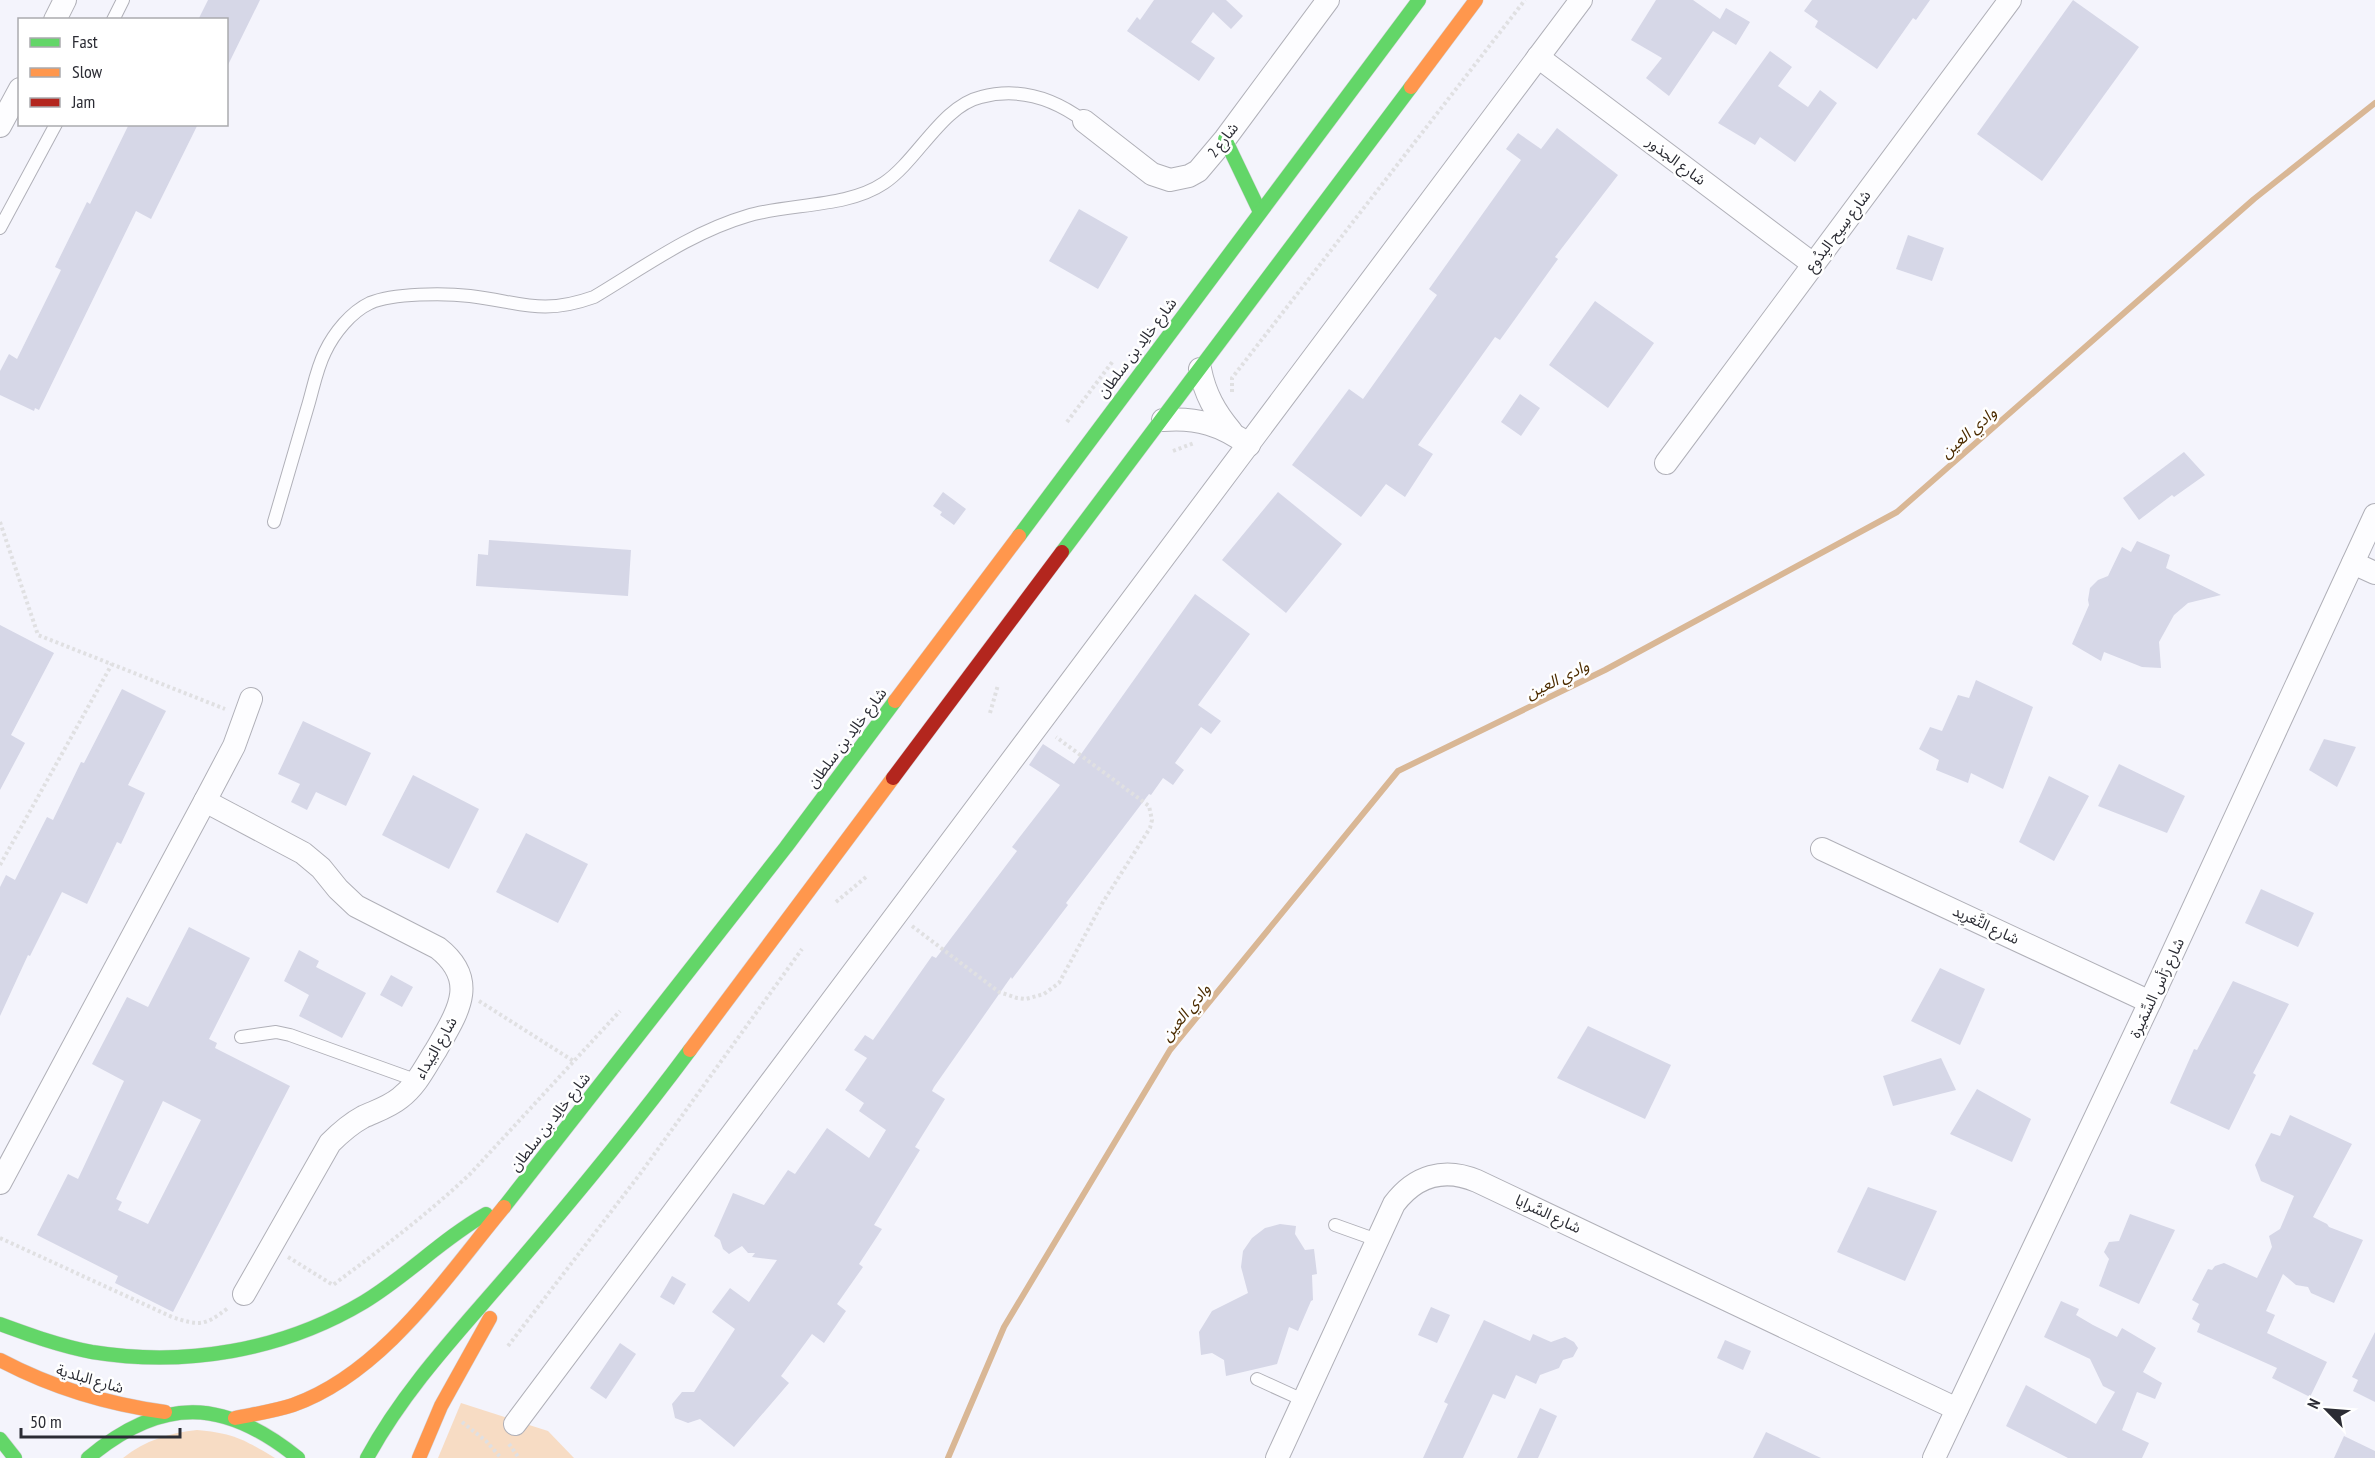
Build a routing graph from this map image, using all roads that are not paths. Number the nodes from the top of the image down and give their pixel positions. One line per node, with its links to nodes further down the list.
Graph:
1 (65, 0): 8 (street)
2 (123, 0): 9 (lane)
3 (1328, 0): 15 (street, شارع 2)
4 (1419, 0): 16 (main road, شارع خالِد بن سلطان)
5 (1476, 0): 19 (main road)
6 (1581, 0): 10 (street)
7 (2010, 0): 18 (street, شارع سِيح البِدُوع)
8 (56, 18)
9 (114, 18)
10 (1538, 57): 18 (street, شارع الجذور); 21 (street)
11 (18, 92): 13 (street)
12 (1084, 121): 15 (street, شارع 2); 24 (lane)
13 (0, 126)
14 (55, 126): 17 (lane)
15 (1225, 140): 16 (main road)
16 (1260, 212): 34 (main road, شارع خالِد بن سلطان)
17 (0, 228)
18 (1813, 264): 22 (street, شارع سِيح البِدُوع)
19 (1200, 369): 20 (main road); 21 (street)
20 (1163, 420): 21 (street); 37 (main road)
21 (1240, 439): 46 (street)
22 (1666, 463)
23 (2375, 515): 25 (street, شارع رَأس السِّمَيرة)
24 (274, 522)
25 (2353, 563): 26 (street); 30 (street, شارع رَأس السِّمَيرة)
26 (2375, 573)
27 (248, 708): 28 (street)
28 (205, 801): 32 (street, شارع البَيداء); 33 (street)
29 (1822, 849): 30 (street, شارع التَّغرِيد)
30 (2150, 1002): 43 (street, شارع رَأس السِّمَيرة)
31 (241, 1037): 32 (lane)
32 (417, 1081): 38 (street, شارع البَيداء)
33 (0, 1183)
34 (506, 1204): 39 (main road); 45 (main road, شارع خالِد بن سلطان)
35 (1335, 1225): 36 (lane)
36 (1377, 1240): 42 (street, شارع السَّرايا); 43 (street, شارع السَّرايا)
37 (534, 1243): 51 (main road); 52 (main road)
38 (244, 1294)
39 (0, 1324)
40 (0, 1360): 44 (main road, شارع البلدية)
41 (1257, 1378): 42 (lane)
42 (1303, 1400): 53 (street, شارع السَّرايا)
43 (1957, 1408): 54 (street, شارع رَأس السِّمَيرة)
44 (176, 1413): 45 (main road); 49 (main road)
45 (235, 1418): 50 (main road)
46 (515, 1424)
47 (0, 1439): 48 (main road)
48 (15, 1458)
49 (88, 1458)
50 (298, 1458)
51 (367, 1458)
52 (419, 1458)
53 (1277, 1458)
54 (1934, 1458)

